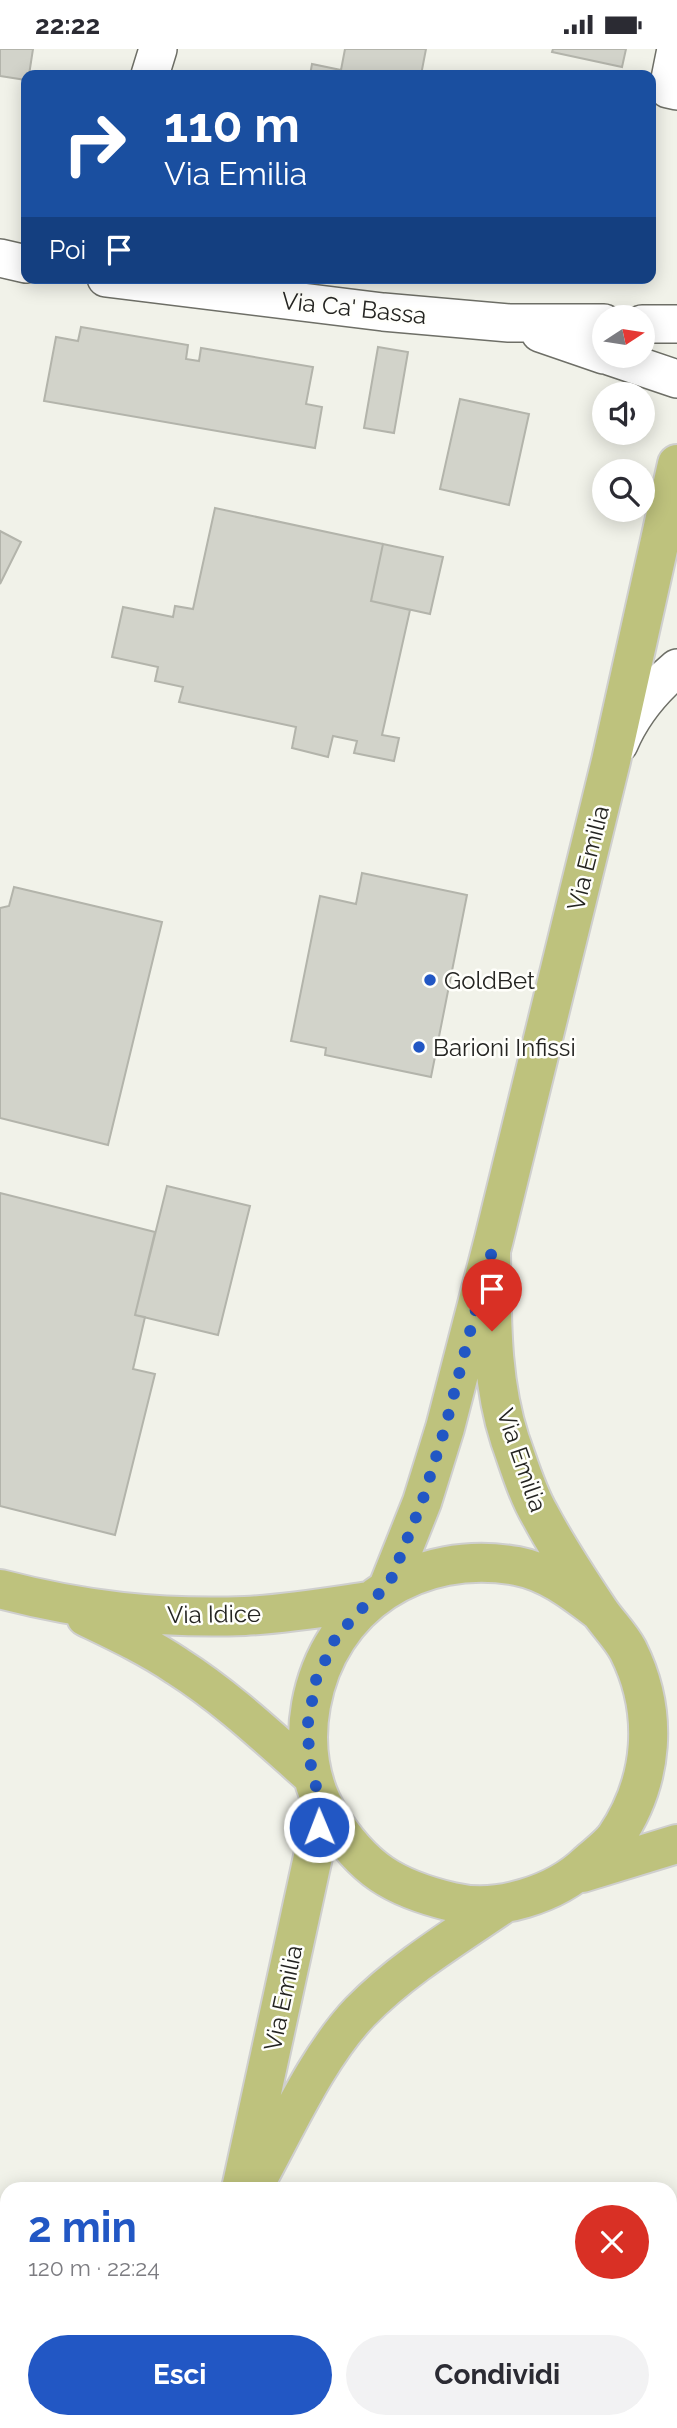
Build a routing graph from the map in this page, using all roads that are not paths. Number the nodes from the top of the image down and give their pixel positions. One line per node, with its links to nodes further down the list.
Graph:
1 (158, 49): 3 (street)
2 (676, 49): 4 (street)
3 (152, 70)
4 (677, 91)
5 (0, 258): 6 (street)
6 (21, 263)
7 (155, 284): 8 (street, Via Ca' Bassa)
8 (509, 323): 9 (street, Via Ca' Bassa); 12 (street)
9 (592, 323)
10 (655, 324): 11 (street)
11 (677, 324)
12 (592, 351)
13 (644, 368): 14 (street)
14 (677, 379)
15 (677, 464): 16 (main road, Via Emilia)
16 (667, 554): 18 (main road, Via Emilia)
17 (677, 668): 18 (street)
18 (611, 761): 19 (main road, Via Emilia)
19 (491, 1251): 21 (main road, Via Emilia); 23 (main road, Via Emilia)
20 (0, 1589): 22 (main road, Via Idice)
21 (378, 1594): 22 (main road, Via Idice); 23 (main road, Via Emilia); 26 (main road, Via Emilia)
22 (59, 1604): 26 (main road, Via Idice)
23 (600, 1612): 24 (main road, Via Emilia)
24 (628, 1649): 25 (main road); 28 (main road, Via Emilia)
25 (677, 1704)
26 (318, 1791): 29 (main road, Via Emilia); 30 (main road, Via Emilia)
27 (677, 1844): 28 (main road)
28 (577, 1874): 29 (main road, Via Emilia)
29 (505, 1903): 31 (main road, Via Emilia)
30 (242, 2182)
31 (256, 2182)

